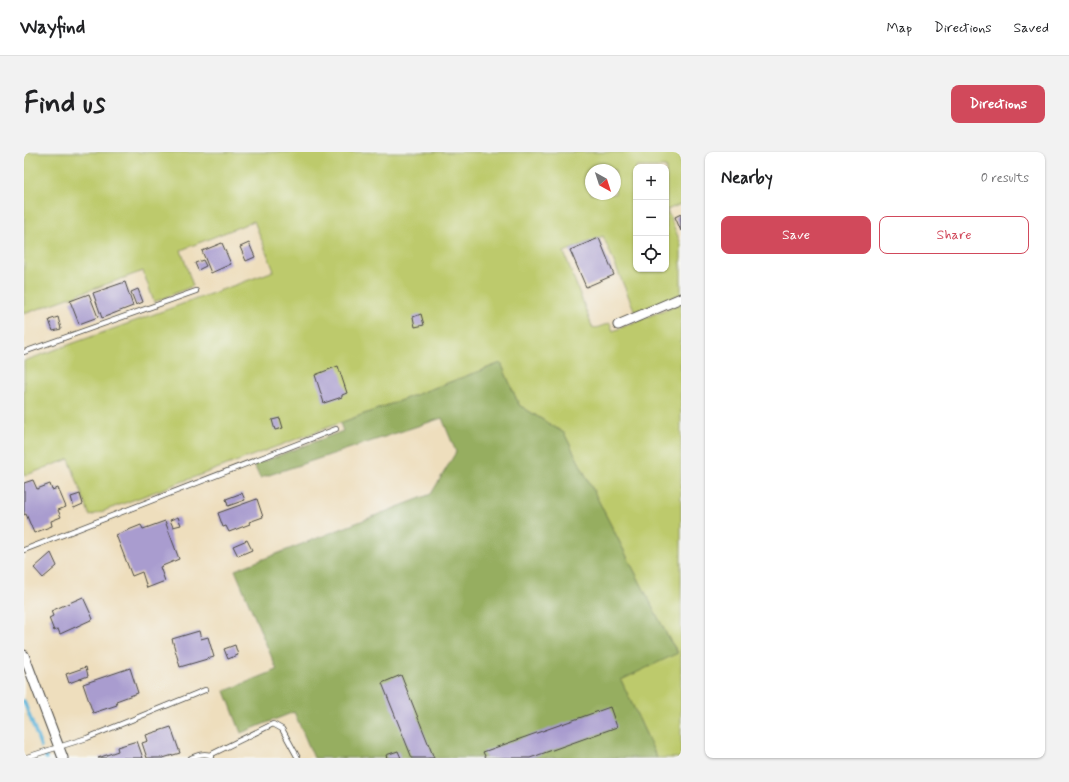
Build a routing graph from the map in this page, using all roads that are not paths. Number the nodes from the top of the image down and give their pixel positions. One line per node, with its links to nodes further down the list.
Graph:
1 (196, 291): 4 (lane)
2 (681, 298): 3 (street)
3 (618, 325)
4 (24, 352)
5 (336, 429): 6 (lane)
6 (24, 550)
7 (24, 655): 9 (street)
8 (205, 690): 9 (lane)
9 (59, 746): 11 (lane); 12 (street)
10 (211, 757): 13 (lane); 14 (lane)
11 (24, 758)
12 (63, 758)
13 (191, 758)
14 (298, 758)

